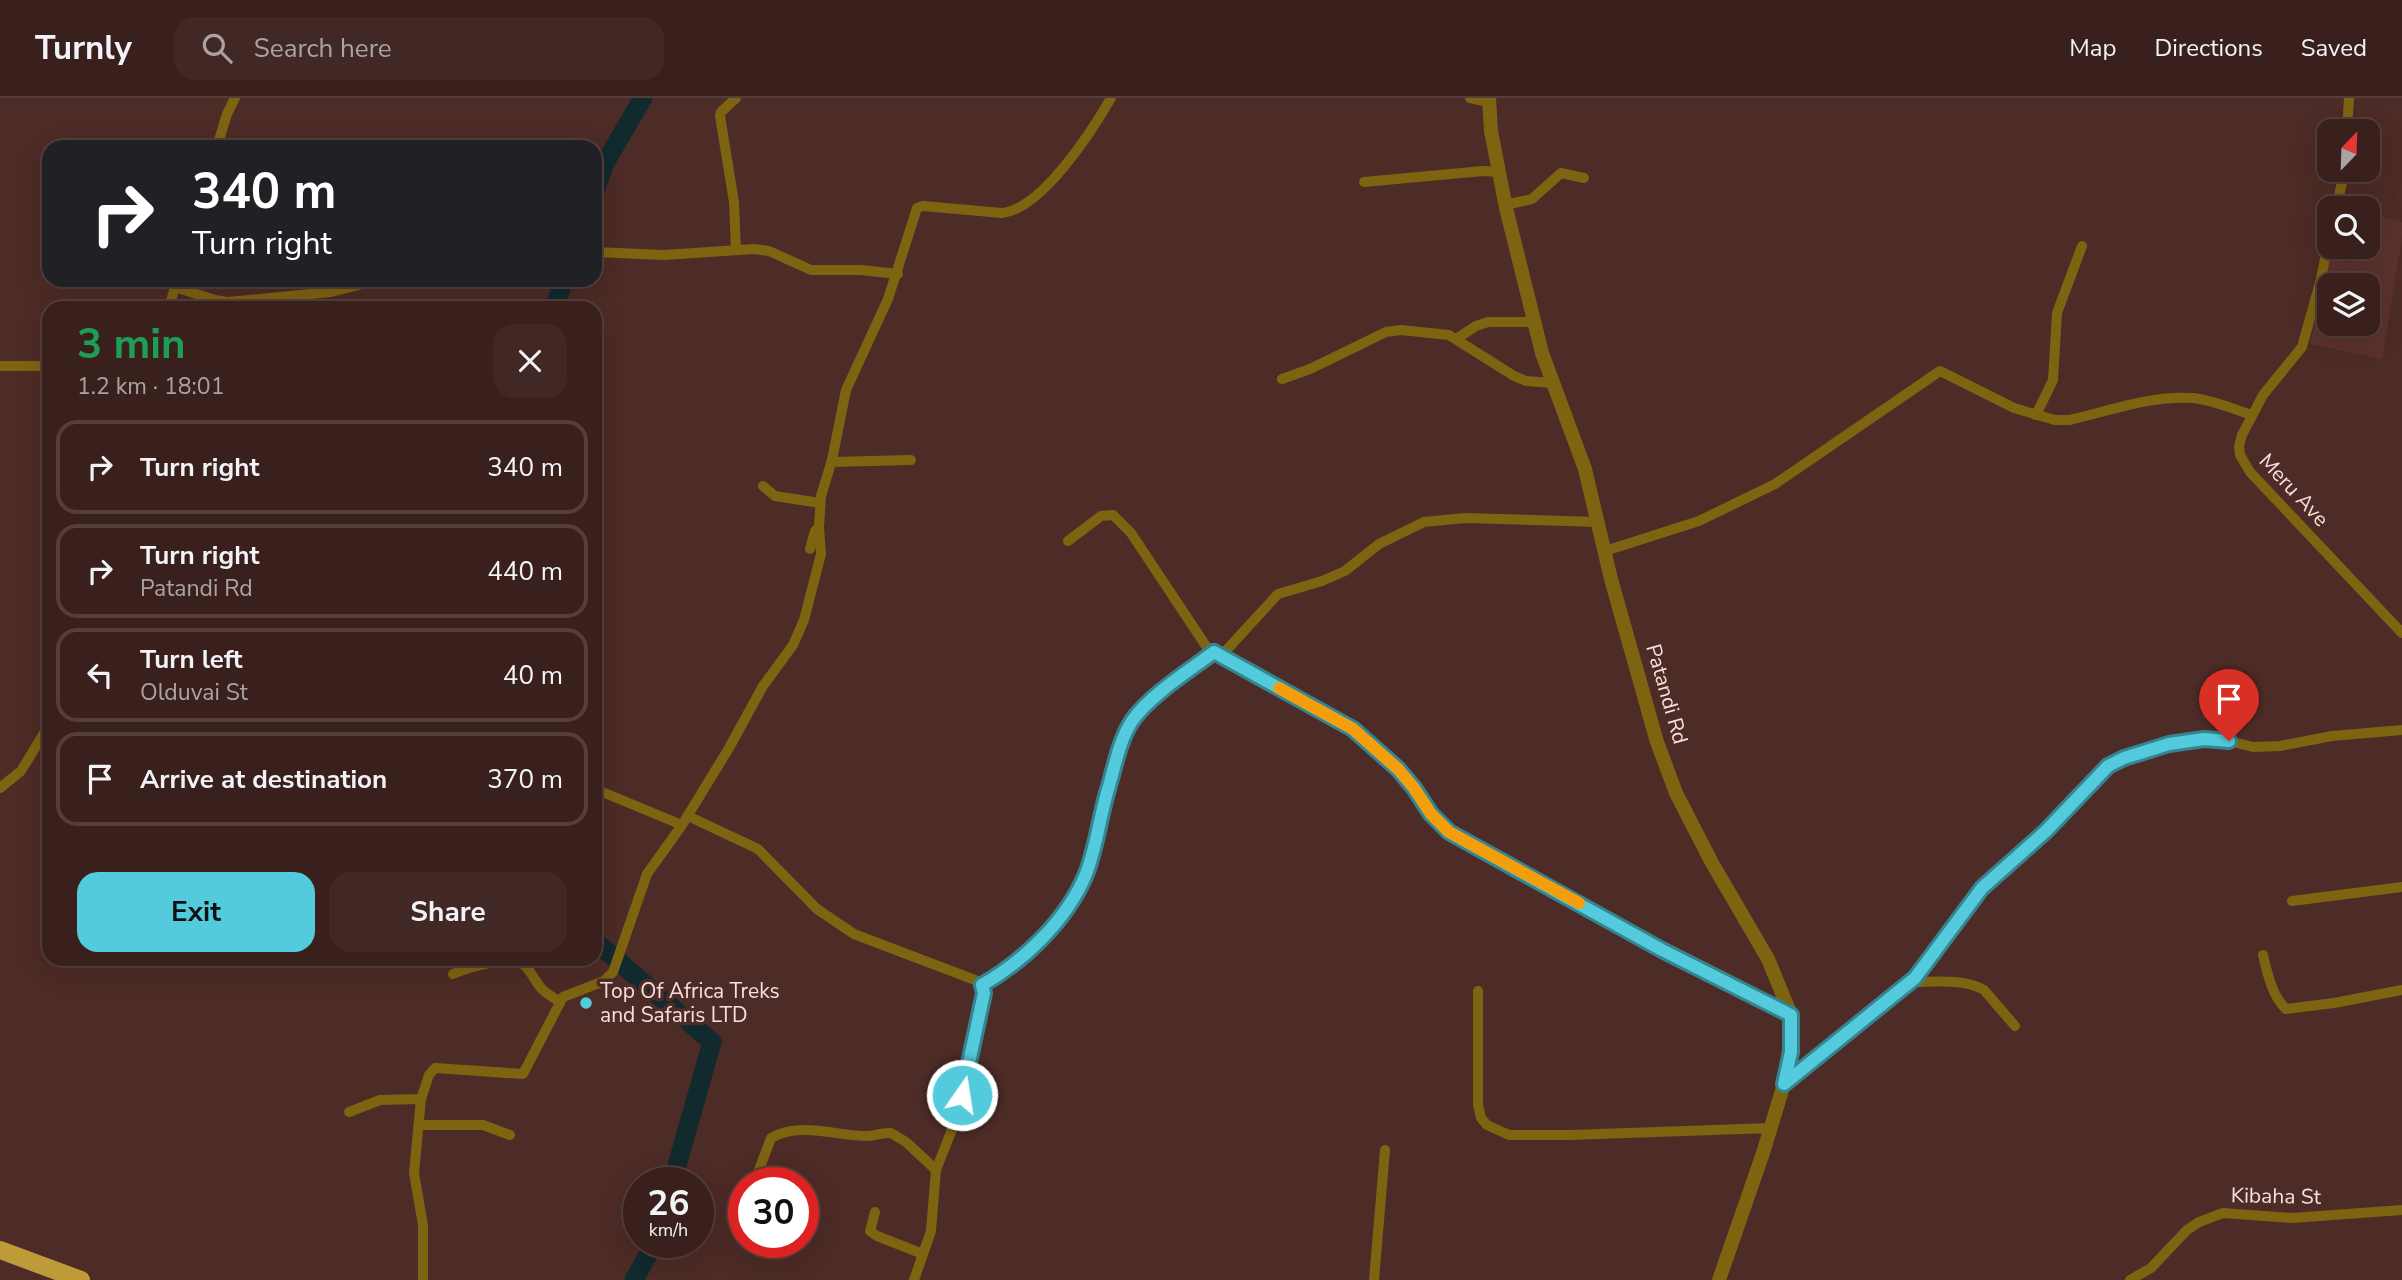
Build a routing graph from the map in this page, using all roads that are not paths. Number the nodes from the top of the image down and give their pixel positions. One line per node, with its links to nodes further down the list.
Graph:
1 (235, 98): 8 (street)
2 (736, 98): 14 (street)
3 (1111, 98): 17 (street)
4 (1471, 98): 6 (street)
5 (2349, 98): 7 (street)
6 (1489, 100): 9 (street, Patandi Rd)
7 (2348, 119)
8 (219, 140)
9 (1499, 172): 11 (street); 12 (street, Patandi Rd)
10 (1584, 178): 12 (street)
11 (1364, 182)
12 (1505, 205): 22 (street, Patandi Rd)
13 (2082, 246): 28 (street)
14 (736, 250): 15 (street); 17 (street)
15 (602, 252)
16 (2324, 259): 29 (street, Meru Ave)
17 (898, 274): 31 (street)
18 (185, 287): 20 (street)
19 (351, 287): 21 (street)
20 (222, 301)
21 (238, 301)
22 (1534, 322): 23 (street); 27 (street, Patandi Rd)
23 (1456, 339): 26 (street); 27 (street)
24 (0, 366): 25 (street)
25 (42, 366)
26 (1282, 379)
27 (1553, 383): 34 (street, Patandi Rd)
28 (2036, 415): 29 (street); 38 (street)
29 (2252, 415): 39 (street, Meru Ave)
30 (911, 460): 31 (street)
31 (831, 462): 33 (street)
32 (763, 486): 33 (street)
33 (820, 503): 35 (street)
34 (1598, 522): 38 (street, Patandi Rd); 40 (street)
35 (819, 527): 37 (street); 45 (street)
36 (1068, 541): 40 (street)
37 (810, 549)
38 (1605, 551): 57 (street, Patandi Rd)
39 (2402, 633)
40 (1218, 654): 53 (street); 57 (street)
41 (2402, 730): 52 (street)
42 (42, 736): 43 (street)
43 (0, 788)
44 (602, 791): 45 (street)
45 (685, 820): 53 (street); 56 (street)
46 (2402, 887): 47 (street)
47 (2292, 901)
48 (2263, 955): 54 (street)
49 (479, 966): 51 (street)
50 (525, 966): 56 (street)
51 (453, 974)
52 (1911, 982): 58 (street); 59 (street)
53 (982, 985): 67 (street)
54 (2402, 990)
55 (1478, 992): 63 (street)
56 (559, 1001): 60 (street)
57 (1791, 1015): 59 (street, Patandi Rd)
58 (2015, 1026)
59 (1784, 1084): 63 (street, Patandi Rd)
60 (421, 1099): 61 (street); 62 (street)
61 (349, 1112)
62 (420, 1125): 64 (street); 73 (street)
63 (1771, 1128): 76 (street, Patandi Rd)
64 (510, 1135)
65 (1385, 1150): 75 (street)
66 (760, 1167): 67 (street)
67 (936, 1170): 71 (street)
68 (2402, 1209): 77 (street, Kibaha St)
69 (876, 1212): 71 (street)
70 (0, 1250): 72 (highway)
71 (923, 1254): 74 (street)
72 (81, 1280)
73 (423, 1280)
74 (914, 1280)
75 (1374, 1280)
76 (1719, 1280)
77 (2130, 1280)

